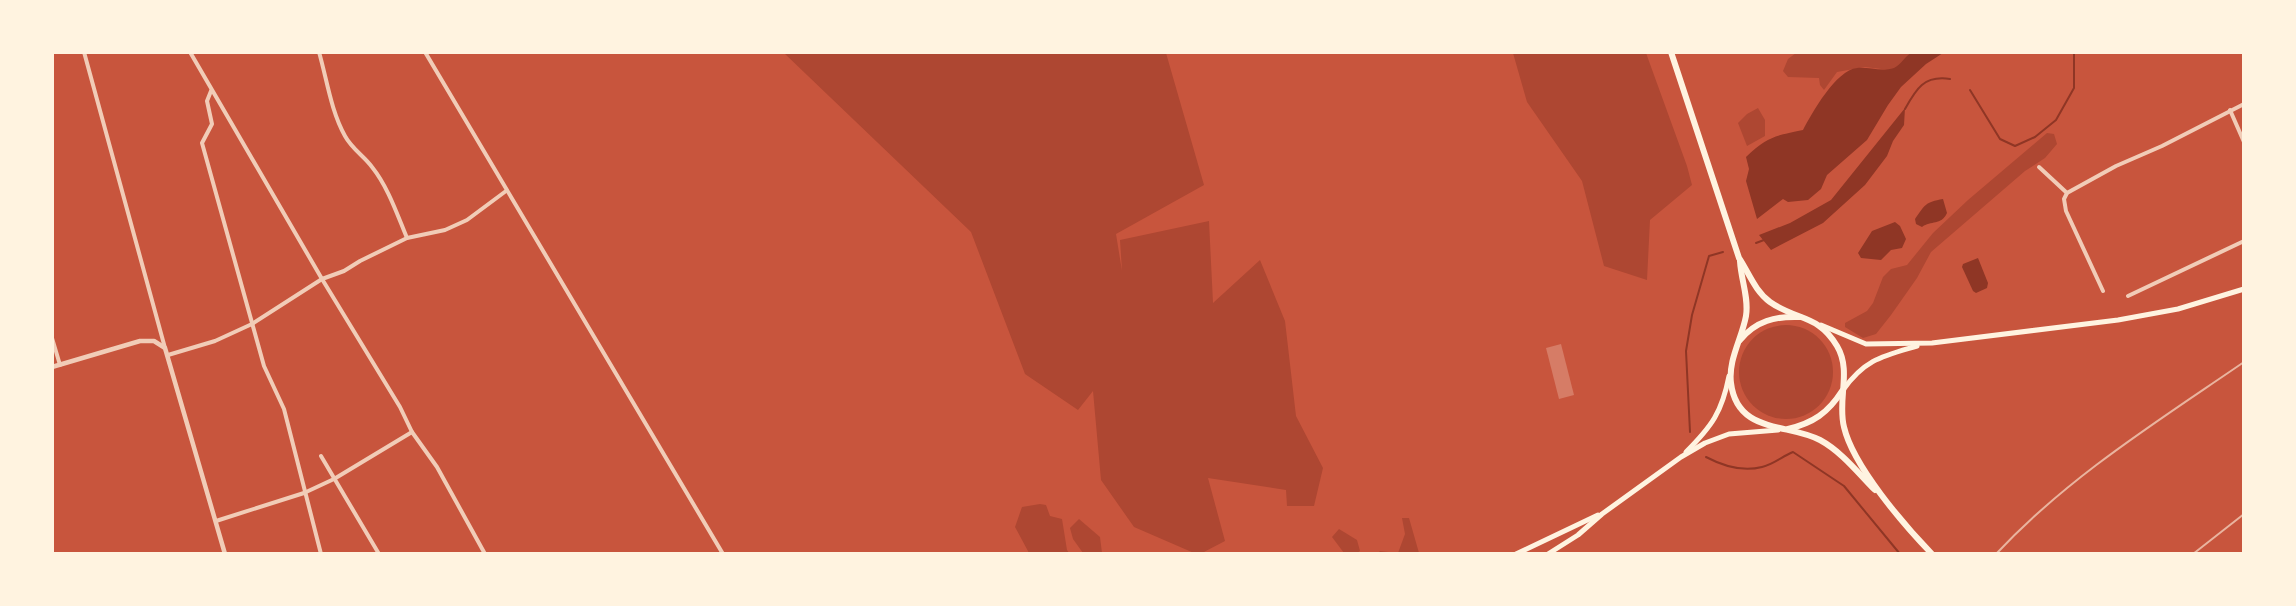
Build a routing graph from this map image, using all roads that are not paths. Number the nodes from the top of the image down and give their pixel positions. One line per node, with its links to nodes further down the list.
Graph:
1 (84, 52): 26 (street)
2 (190, 52): 6 (street)
3 (319, 52): 13 (street)
4 (425, 52): 11 (street)
5 (1671, 52): 15 (highway)
6 (211, 91): 16 (street); 21 (street)
7 (2244, 104): 8 (street)
8 (2230, 110): 9 (street); 12 (street)
9 (2244, 142)
10 (2039, 167): 12 (street)
11 (506, 190): 13 (street); 46 (street)
12 (2067, 193): 18 (street)
13 (406, 238): 16 (street)
14 (2244, 241): 19 (street)
15 (1739, 258): 20 (highway); 24 (highway)
16 (322, 279): 21 (street); 34 (street)
17 (2244, 289): 25 (main road)
18 (2103, 291)
19 (2128, 296)
20 (1806, 318): 22 (highway); 24 (highway)
21 (252, 324): 27 (street); 38 (street)
22 (1819, 324): 25 (main road); 31 (highway)
23 (52, 338): 28 (street)
24 (1739, 341): 30 (highway)
25 (1924, 343): 31 (main road)
26 (165, 348): 27 (street); 28 (street)
27 (168, 355): 41 (street)
28 (60, 365): 29 (street)
29 (52, 367)
30 (1730, 368): 32 (highway); 36 (main road)
31 (1842, 391): 33 (highway); 39 (highway)
32 (1778, 430): 33 (highway); 36 (main road)
33 (1786, 430): 39 (highway)
34 (412, 432): 37 (street); 45 (street)
35 (321, 456): 37 (street)
36 (1681, 457): 40 (main road)
37 (334, 479): 38 (street); 44 (street)
38 (304, 494): 41 (street); 43 (street)
39 (1883, 497): 49 (highway)
40 (1602, 513): 47 (main road); 48 (main road)
41 (216, 521): 42 (street)
42 (225, 554)
43 (321, 554)
44 (379, 554)
45 (484, 554)
46 (723, 554)
47 (1516, 554)
48 (1548, 554)
49 (1932, 554)

